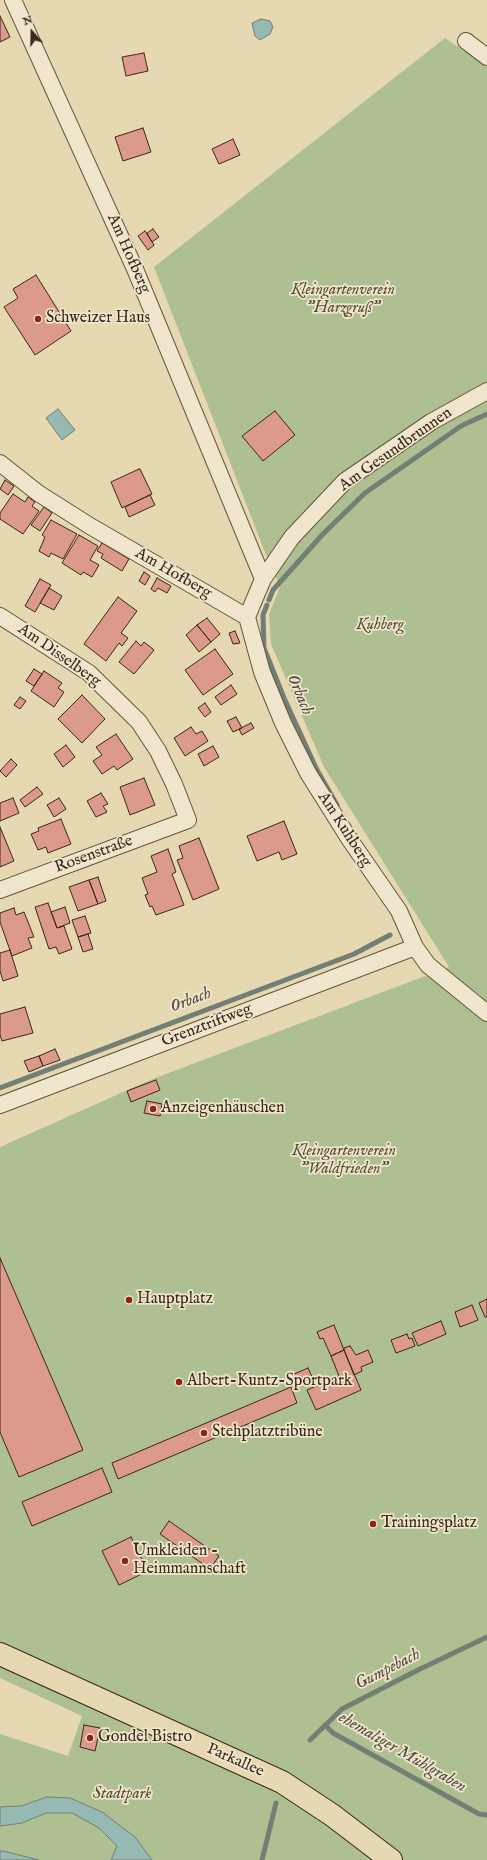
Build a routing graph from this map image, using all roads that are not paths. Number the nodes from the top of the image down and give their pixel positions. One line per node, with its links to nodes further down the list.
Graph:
1 (13, 0): 6 (street, Am Hofberg)
2 (466, 41): 3 (street)
3 (487, 57)
4 (487, 391): 6 (street, Am Gesundbrunnen)
5 (0, 463): 8 (street, Am Hofberg)
6 (263, 579): 8 (street, Am Gesundbrunnen)
7 (0, 616): 9 (street, Am Disselberg)
8 (247, 617): 11 (street, Am Kuhberg)
9 (188, 820): 10 (street, Rosenstraße)
10 (0, 890)
11 (415, 947): 12 (street, Am Kuhberg); 13 (street, Grenztriftweg)
12 (487, 1012)
13 (0, 1105)
14 (0, 1654): 15 (main road, Parkallee)
15 (391, 1860)

